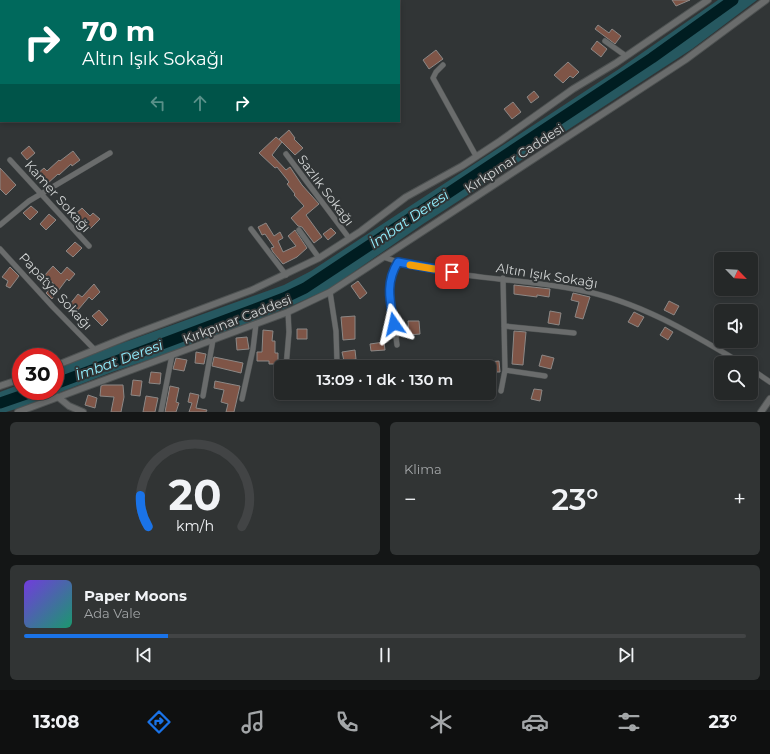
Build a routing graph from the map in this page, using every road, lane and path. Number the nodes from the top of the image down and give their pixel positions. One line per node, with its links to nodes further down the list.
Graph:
1 (708, 0): 4 (street, Kırkpınar Caddesi)
2 (766, 0): 17 (street, Kırkpınar Caddesi)
3 (605, 41): 4 (street)
4 (626, 56): 8 (street, Kırkpınar Caddesi)
5 (443, 65): 8 (street)
6 (110, 153): 10 (street)
7 (286, 154): 14 (street, Sazlık Sokağı)
8 (476, 156): 14 (street, Kırkpınar Caddesi)
9 (10, 160): 10 (street, Kamer Sokağı)
10 (42, 194): 11 (street); 15 (street, Kamer Sokağı)
11 (0, 224)
12 (251, 229): 20 (street)
13 (299, 230): 18 (street)
14 (349, 238): 18 (street, Kırkpınar Caddesi)
15 (89, 246)
16 (0, 249): 29 (street, Papatya Sokağı)
17 (383, 256): 19 (street, Altın Işık Sokağı); 22 (street, Kırkpınar Caddesi)
18 (319, 258): 20 (street, Kırkpınar Caddesi)
19 (398, 262): 21 (street, Altın Işık Sokağı); 28 (street)
20 (286, 275): 29 (street, Kırkpınar Caddesi)
21 (502, 278): 25 (street); 31 (street, Altın Işık Sokağı)
22 (330, 292): 23 (street, Kırkpınar Caddesi); 33 (street)
23 (288, 312): 24 (street, Kırkpınar Caddesi); 32 (street)
24 (256, 324): 27 (street, Kırkpınar Caddesi); 44 (street)
25 (504, 326): 26 (street); 35 (street)
26 (574, 333)
27 (213, 340): 30 (street, Kırkpınar Caddesi); 43 (street)
28 (397, 345)
29 (95, 350): 34 (street, Kırkpınar Caddesi)
30 (172, 355): 42 (street, Kırkpınar Caddesi); 50 (street)
31 (729, 356)
32 (287, 360)
33 (337, 360)
34 (64, 362)
35 (505, 370): 37 (street); 41 (street)
36 (758, 374): 39 (street)
37 (545, 376)
38 (12, 382): 40 (street)
39 (770, 382)
40 (0, 386)
41 (501, 391)
42 (64, 395)
43 (203, 396)
44 (242, 399)
45 (770, 399): 51 (street)
46 (50, 400): 48 (street, Kırkpınar Caddesi)
47 (62, 400): 49 (street)
48 (18, 412)
49 (83, 412)
50 (160, 412)
51 (761, 412)

